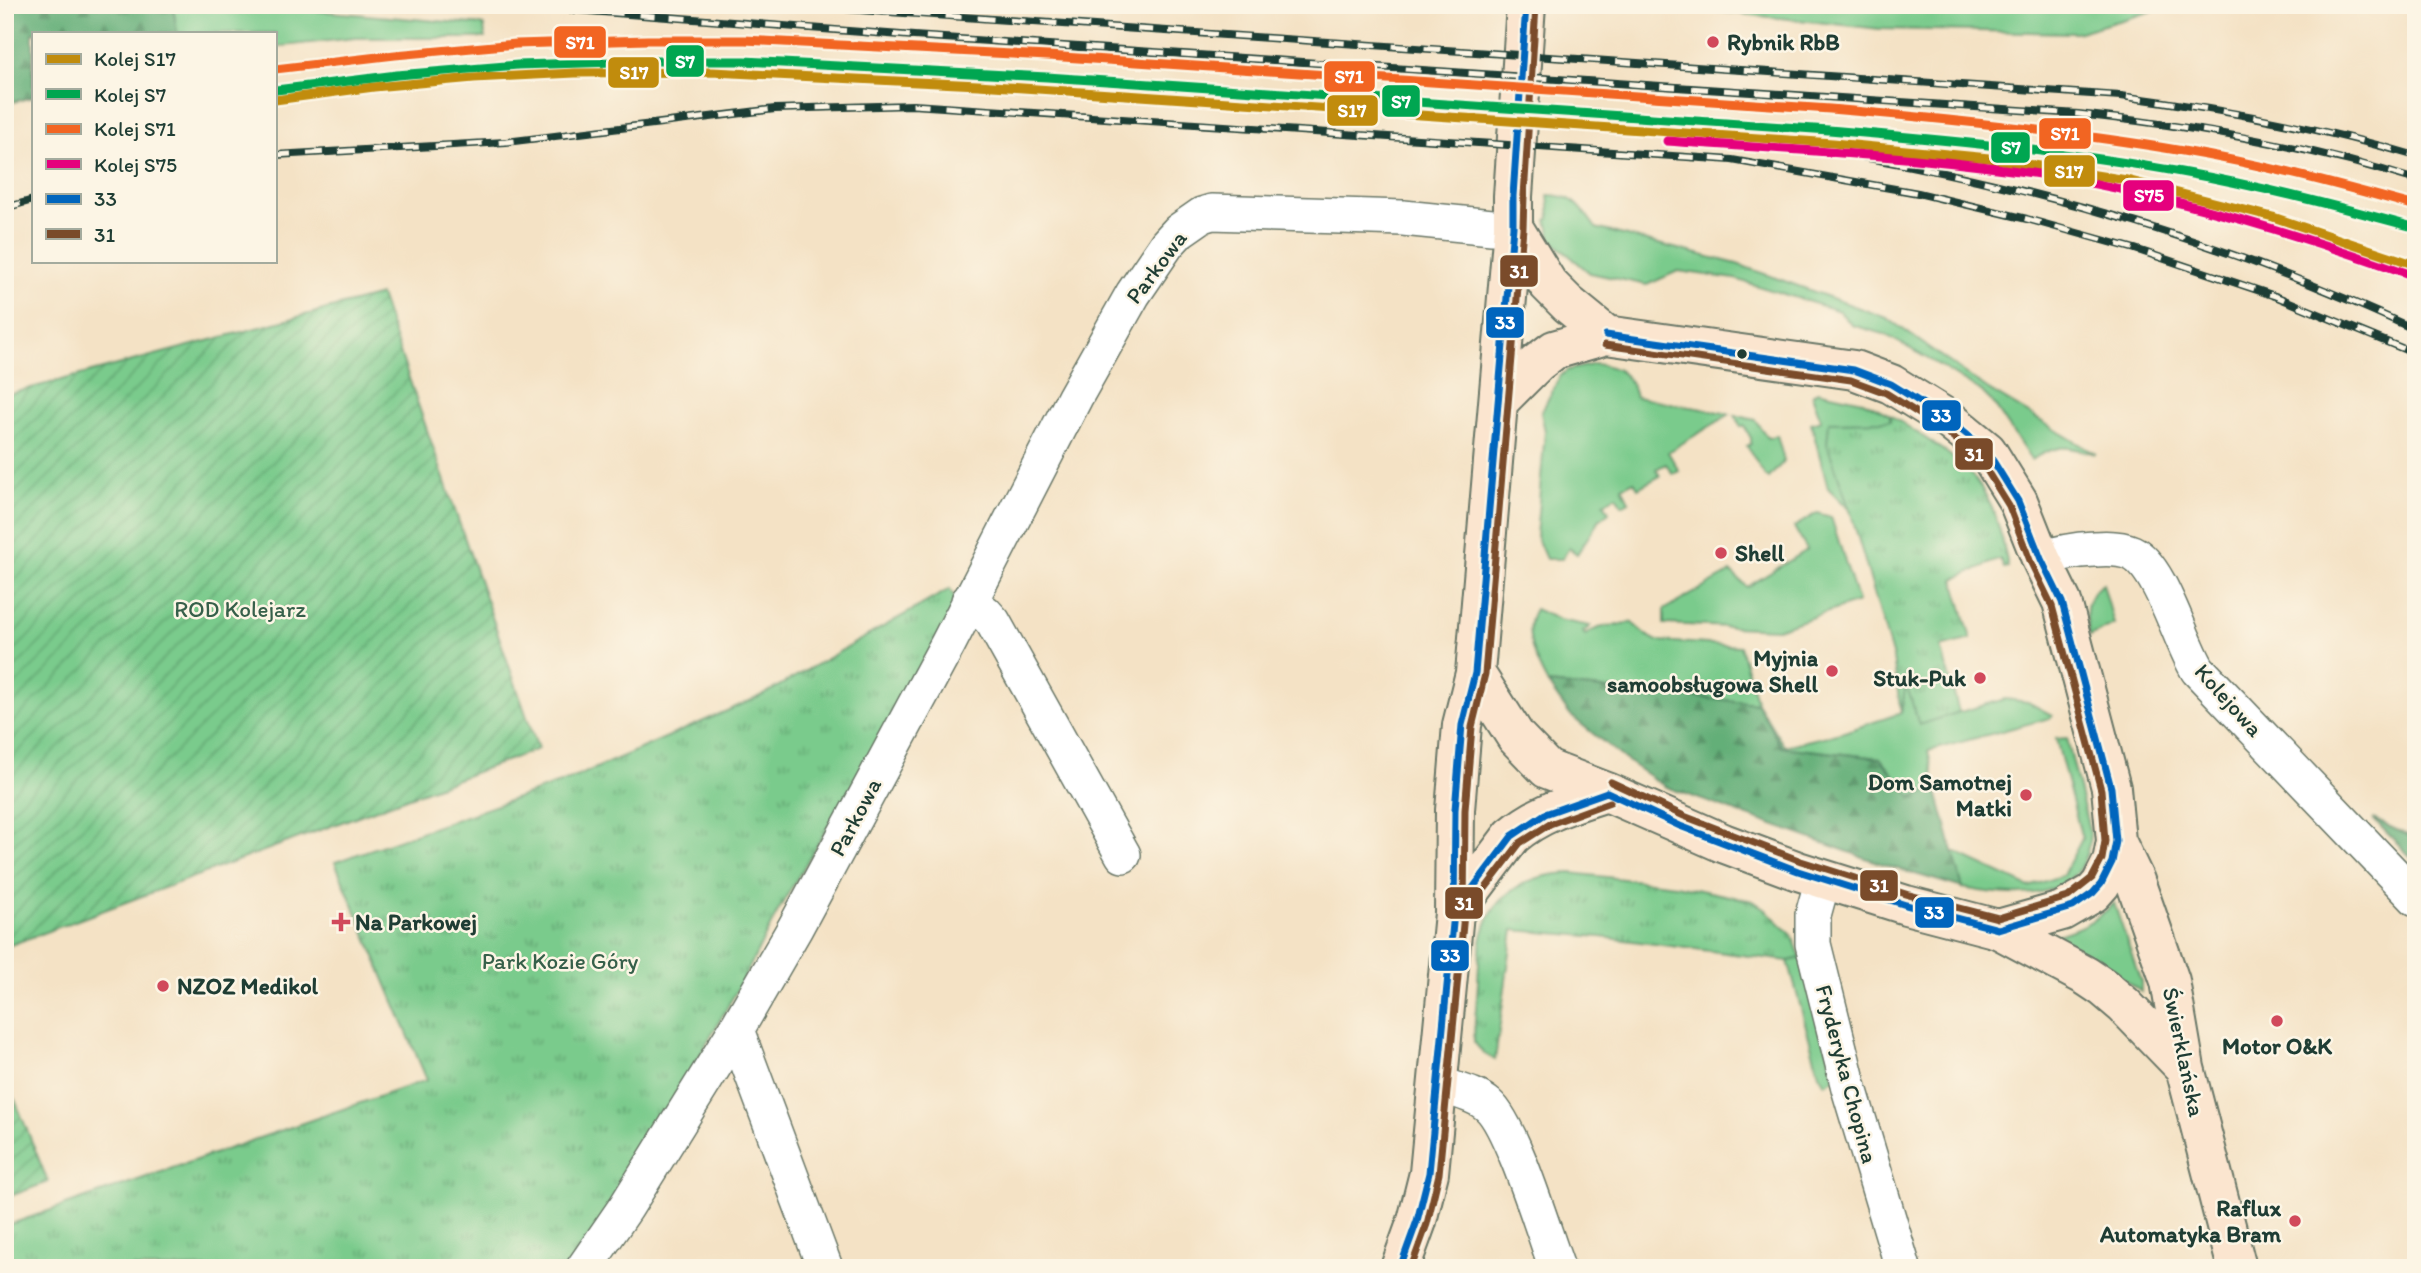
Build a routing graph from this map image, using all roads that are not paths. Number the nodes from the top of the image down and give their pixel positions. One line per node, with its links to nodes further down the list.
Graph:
1 (1527, 5): 2 (main road)
2 (1513, 227): 3 (main road); 4 (main road); 6 (street, Parkowa)
3 (1606, 335): 4 (main road); 5 (main road)
4 (1499, 401): 7 (main road)
5 (2041, 559): 9 (main road); 12 (street, Kolejowa)
6 (969, 601): 10 (street); 15 (street, Parkowa)
7 (1475, 673): 8 (main road); 13 (main road)
8 (1607, 792): 11 (main road); 13 (main road)
9 (2116, 841): 14 (main road); 16 (main road, Świerklańska)
10 (1123, 855)
11 (1824, 879): 14 (main road); 22 (street, Fryderyka Chopina)
12 (2416, 898)
13 (1454, 913): 17 (main road)
14 (1998, 929): 16 (main road)
15 (736, 1030): 18 (street, Parkowa); 19 (street)
16 (2185, 1068): 23 (main road, Świerklańska)
17 (1439, 1084): 20 (main road); 21 (street)
18 (584, 1268)
19 (825, 1268)
20 (1400, 1268)
21 (1557, 1268)
22 (1903, 1268)
23 (2237, 1268)

